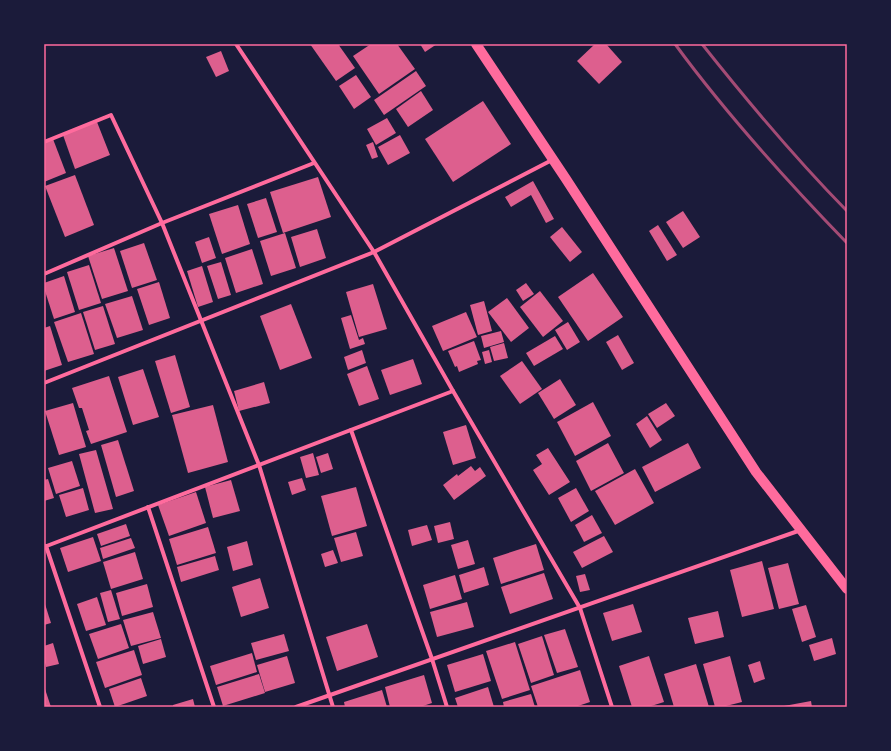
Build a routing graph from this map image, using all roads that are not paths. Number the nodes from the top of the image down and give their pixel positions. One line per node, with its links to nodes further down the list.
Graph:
1 (236, 44): 5 (street)
2 (476, 44): 4 (main road)
3 (44, 142): 6 (street)
4 (553, 159): 7 (street); 15 (main road)
5 (314, 163): 6 (street); 7 (street)
6 (162, 223): 8 (street); 9 (street)
7 (374, 252): 9 (street); 11 (street)
8 (44, 274)
9 (201, 321): 10 (street); 13 (street)
10 (44, 383)
11 (453, 391): 12 (street); 18 (street)
12 (351, 430): 13 (street); 19 (street)
13 (259, 465): 14 (street); 20 (street)
14 (148, 507): 16 (street); 22 (street)
15 (801, 530): 17 (main road); 18 (street)
16 (45, 546): 21 (street)
17 (847, 590)
18 (580, 608): 19 (street); 26 (street)
19 (432, 659): 20 (street); 25 (street)
20 (329, 696): 23 (street); 24 (street)
21 (100, 707)
22 (214, 707)
23 (296, 707)
24 (333, 707)
25 (447, 707)
26 (612, 707)

